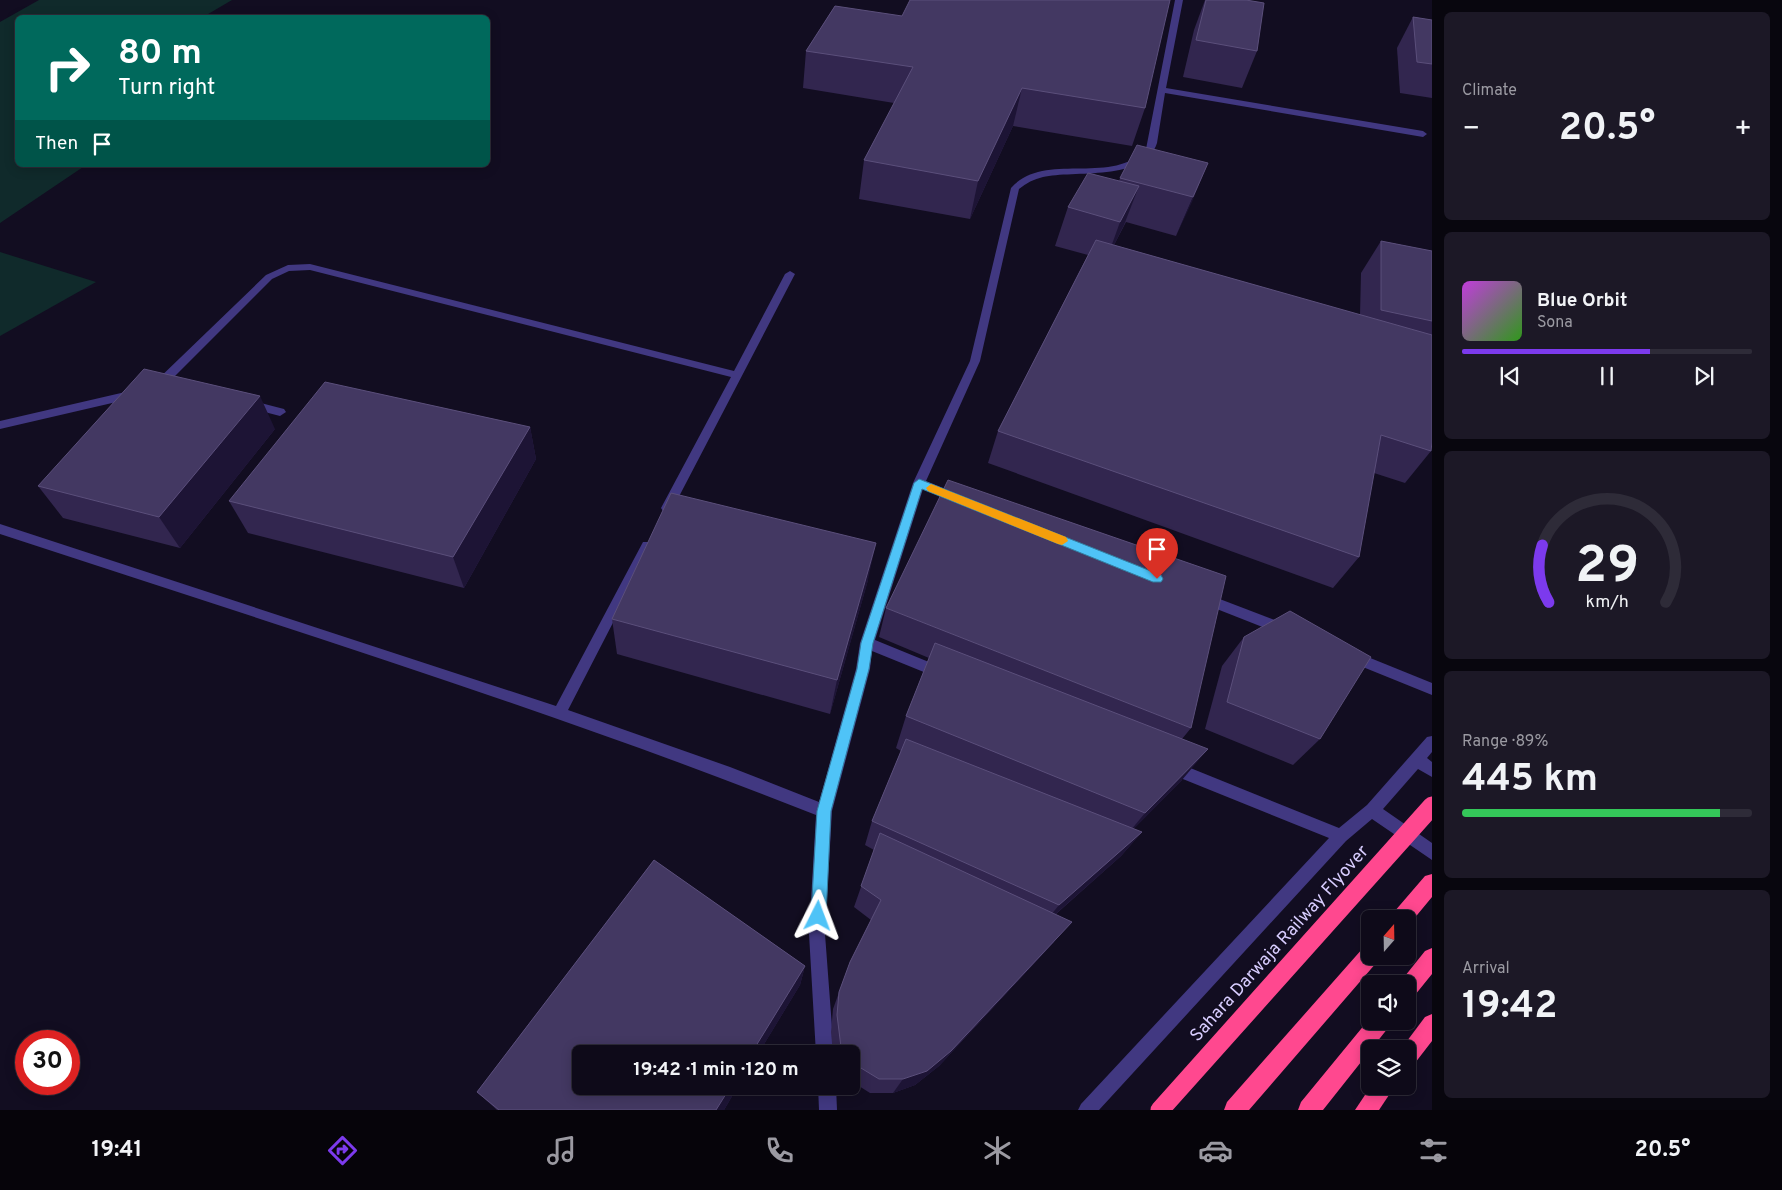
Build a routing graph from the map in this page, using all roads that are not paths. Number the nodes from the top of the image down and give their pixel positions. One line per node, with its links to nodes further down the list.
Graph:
1 (1178, 0): 2 (street)
2 (1162, 90): 3 (street); 9 (street)
3 (1423, 134)
4 (790, 274): 5 (street)
5 (737, 374): 8 (street); 18 (street)
6 (237, 402): 7 (street)
7 (280, 412)
8 (0, 425)
9 (919, 483): 10 (street); 14 (street)
10 (965, 501)
11 (0, 529): 18 (street)
12 (1194, 593): 13 (street)
13 (1295, 634)
14 (867, 643): 16 (street); 25 (street)
15 (1340, 652): 17 (street)
16 (958, 680)
17 (1432, 689)
18 (558, 714): 25 (street)
19 (1432, 742): 20 (street)
20 (1417, 760): 22 (street); 24 (street)
21 (1159, 762): 26 (street)
22 (1432, 770)
23 (1432, 806): 41 (highway, Sahara Darwaja Railway Flyover, bridge)
24 (1372, 810): 26 (street); 27 (street)
25 (824, 811): 35 (street)
26 (1341, 836): 40 (street)
27 (1432, 852)
28 (1432, 883): 29 (highway)
29 (1409, 910)
30 (1432, 958): 32 (highway)
31 (1361, 964): 42 (highway)
32 (1416, 978)
33 (1432, 1024): 36 (highway)
34 (1374, 1030): 43 (highway)
35 (823, 1045)
36 (1416, 1045)
37 (827, 1095): 39 (street)
38 (1377, 1095): 44 (highway)
39 (828, 1110)
40 (1087, 1110)
41 (1160, 1110)
42 (1235, 1110)
43 (1309, 1110)
44 (1366, 1110)

